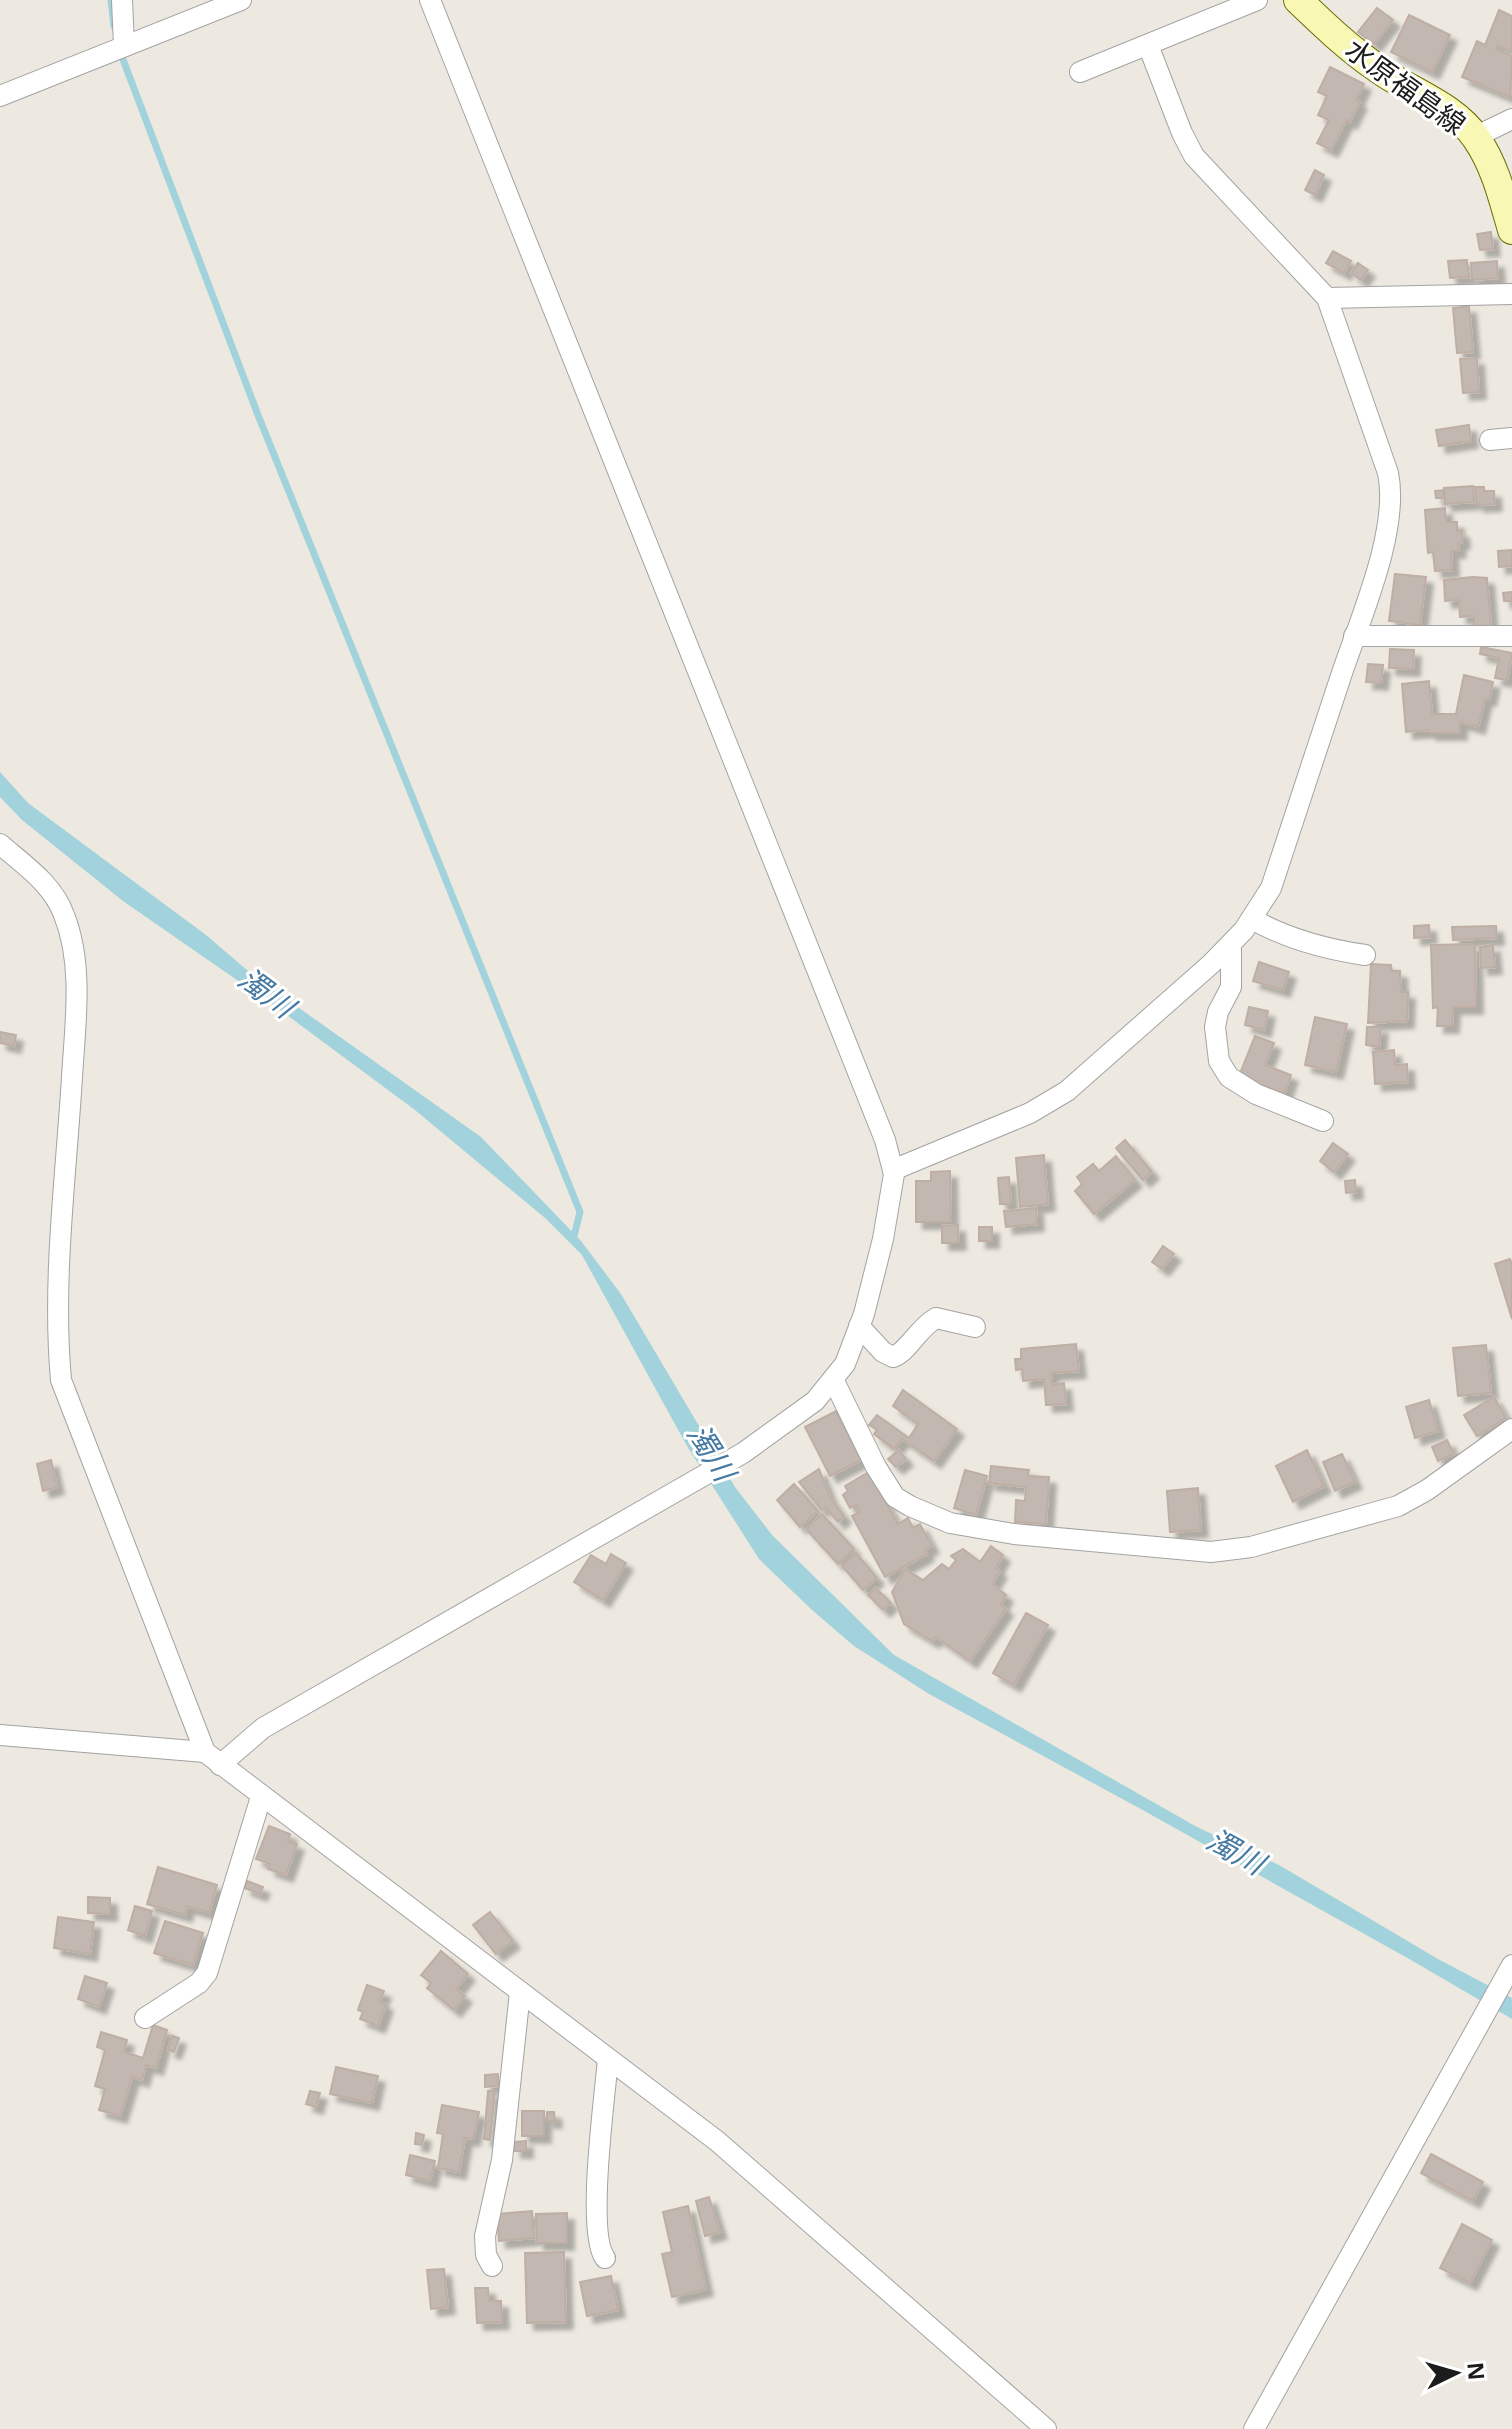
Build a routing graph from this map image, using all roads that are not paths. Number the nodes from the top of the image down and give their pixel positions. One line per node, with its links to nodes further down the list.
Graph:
1 (122, 0): 7 (street)
2 (241, 0): 7 (street)
3 (430, 0): 24 (street)
4 (1257, 0): 6 (street)
5 (1298, 0): 11 (main road, 水原福島線)
6 (1148, 45): 8 (street); 14 (street)
7 (124, 46): 9 (street)
8 (1080, 72)
9 (0, 96)
10 (1512, 119): 11 (street)
11 (1475, 137): 12 (main road, 水原福島線)
12 (1512, 230)
13 (1512, 294): 14 (street)
14 (1327, 298): 17 (street)
15 (1512, 438): 16 (street)
16 (1490, 440)
17 (1354, 636): 18 (street); 20 (street)
18 (1512, 636)
19 (0, 844): 30 (street)
20 (1252, 919): 21 (street); 22 (street)
21 (1231, 944): 23 (street); 24 (street)
22 (1365, 955)
23 (1323, 1121)
24 (893, 1170): 25 (street)
25 (859, 1326): 26 (street); 27 (street)
26 (975, 1327)
27 (833, 1379): 28 (street); 30 (street)
28 (1512, 1429)
29 (0, 1735): 30 (street)
30 (212, 1759): 31 (street)
31 (261, 1797): 33 (street); 34 (street)
32 (1511, 1967): 39 (street)
33 (520, 1992): 35 (street); 37 (street)
34 (145, 2018)
35 (608, 2059): 36 (street); 38 (street)
36 (605, 2258)
37 (492, 2266)
38 (1046, 2429)
39 (1254, 2429)

